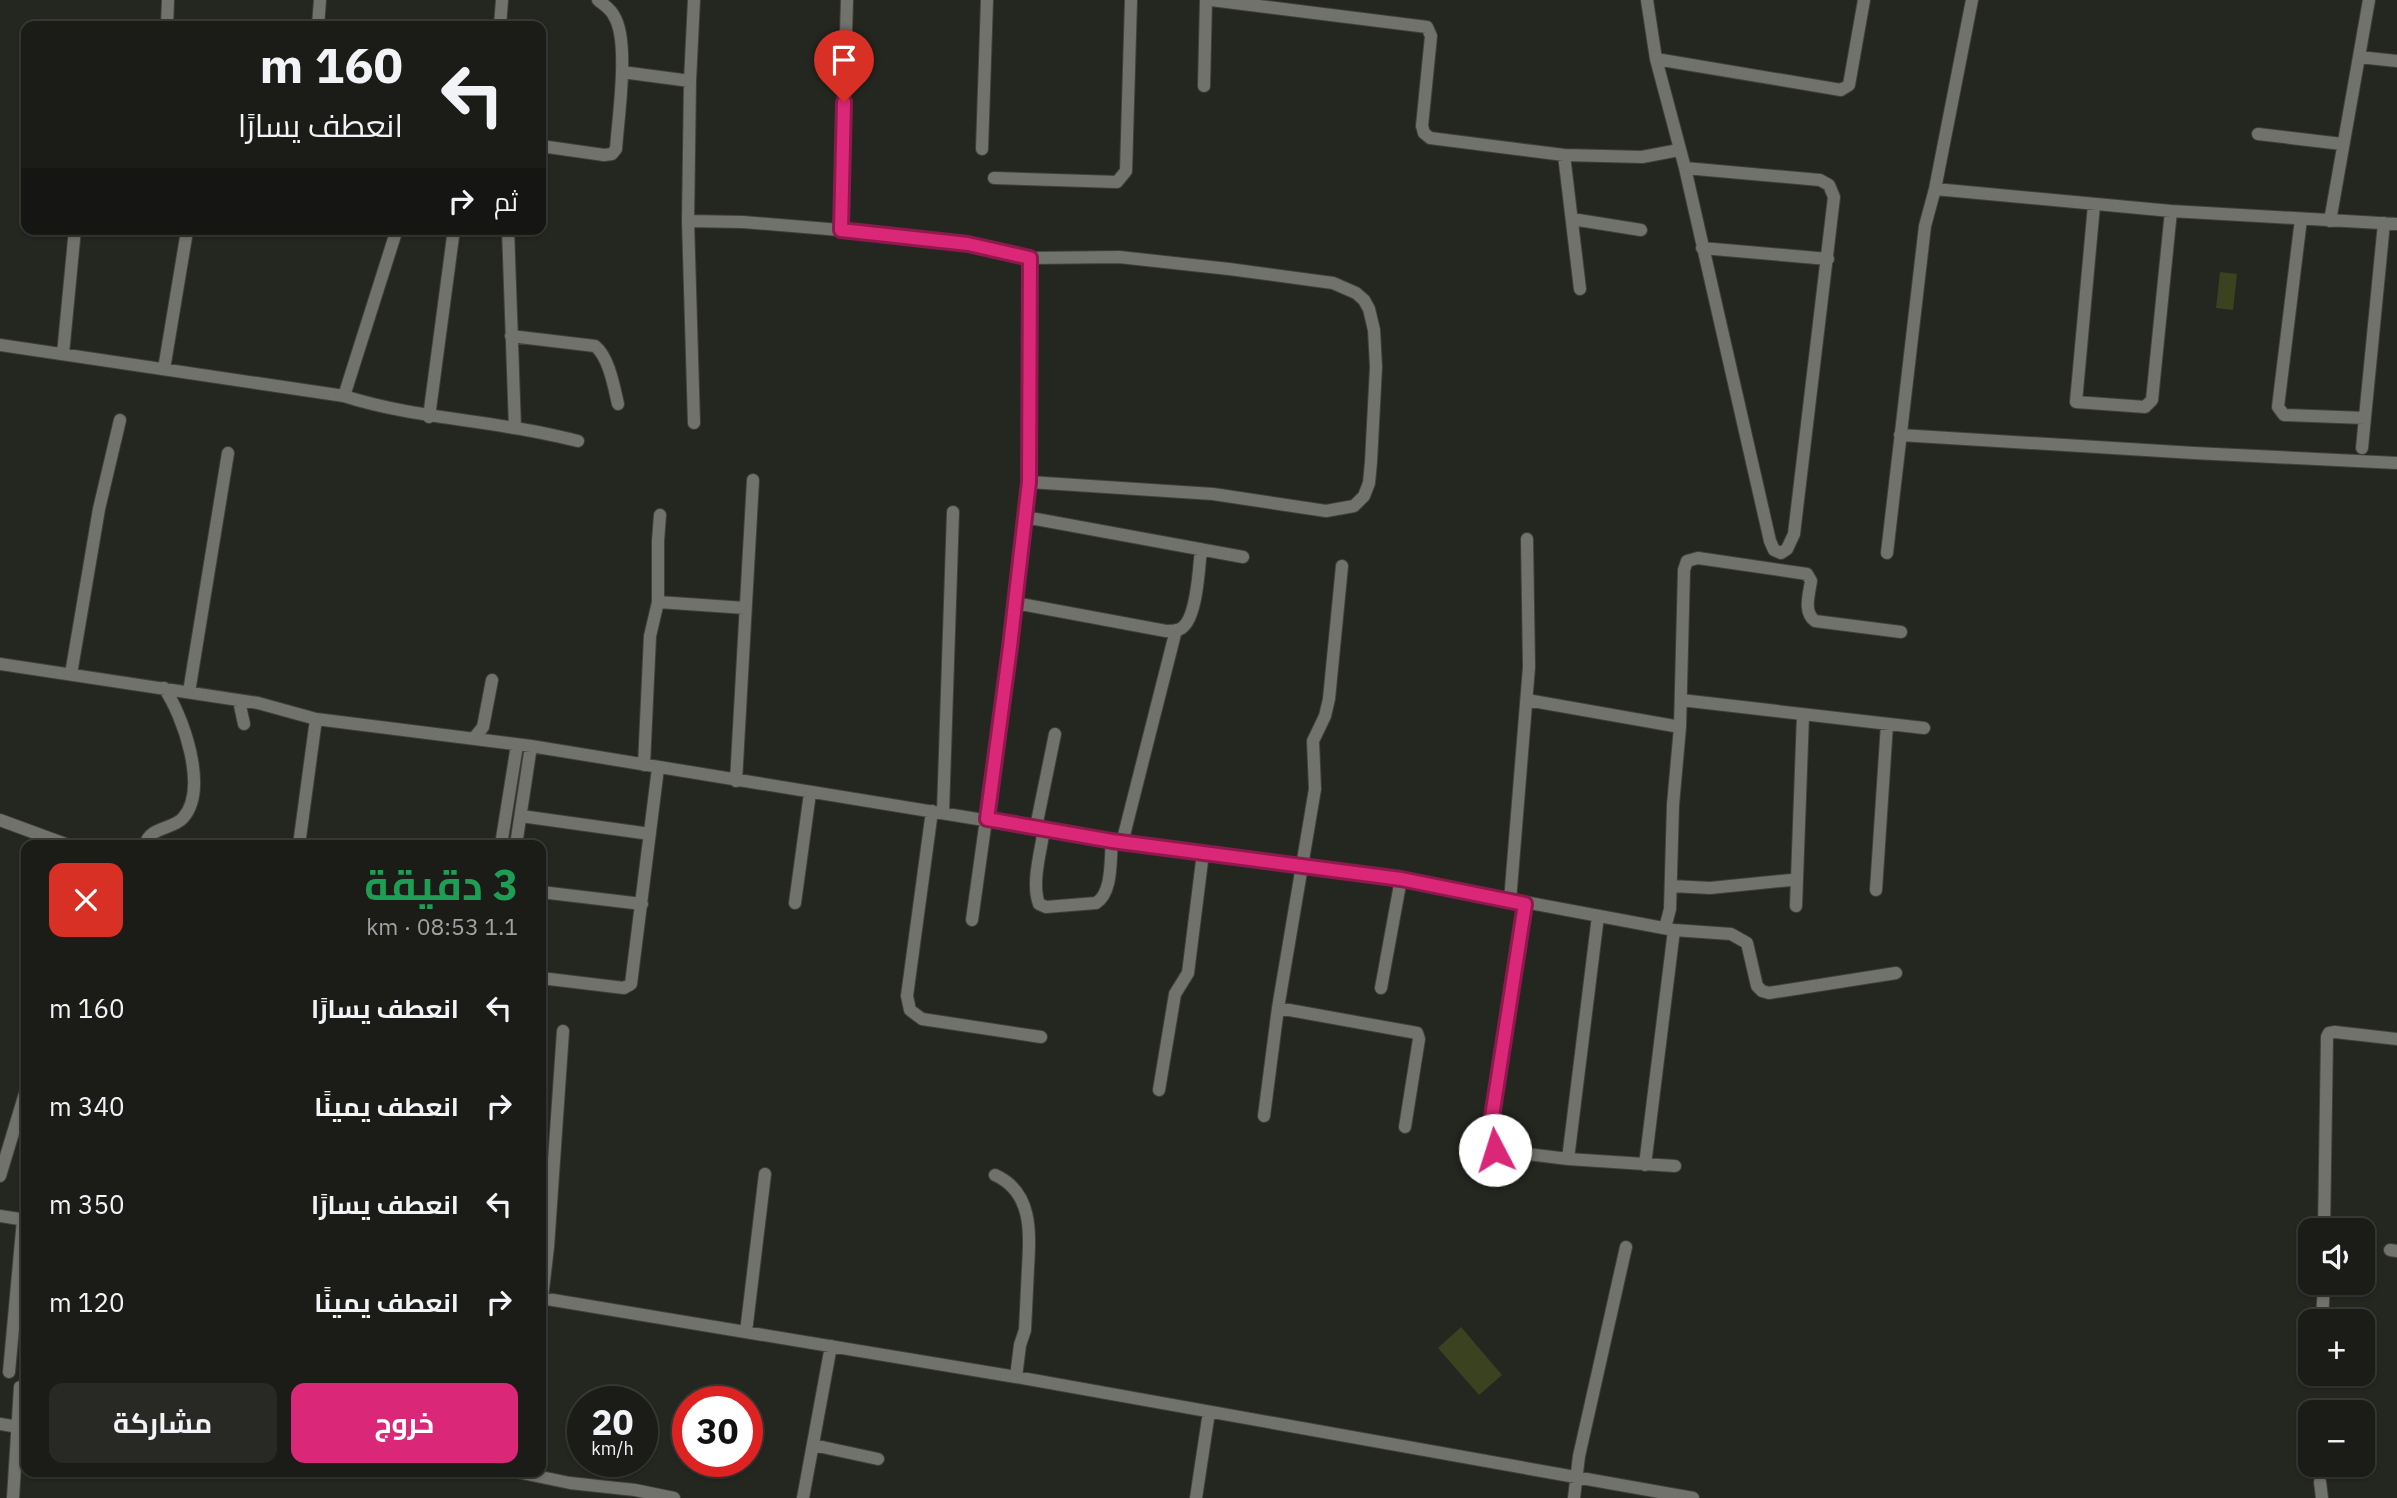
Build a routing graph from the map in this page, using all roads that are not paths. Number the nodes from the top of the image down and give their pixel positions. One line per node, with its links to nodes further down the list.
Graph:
1 (168, 0): 16 (street)
2 (320, 0): 17 (street)
3 (502, 0): 18 (street)
4 (598, 0): 22 (street)
5 (694, 0): 23 (street)
6 (847, 0): 41 (street)
7 (988, 0): 28 (street)
8 (1131, 0): 32 (street)
9 (1209, 0): 15 (street); 24 (street)
10 (1633, 0): 14 (street)
11 (1864, 0): 20 (street)
12 (1972, 0): 33 (street)
13 (2369, 0): 19 (street)
14 (1647, 1): 20 (street)
15 (1258, 3): 30 (street)
16 (167, 21)
17 (318, 21)
18 (500, 21)
19 (2359, 57): 21 (street); 26 (street)
20 (1656, 59): 29 (street)
21 (2397, 61)
22 (622, 72): 23 (street); 27 (street)
23 (690, 81): 38 (street)
24 (1204, 86)
25 (2258, 134): 26 (street)
26 (2342, 144): 39 (street)
27 (546, 147)
28 (982, 149)
29 (1679, 150): 30 (street); 31 (street)
30 (1564, 155): 36 (street)
31 (1685, 169): 48 (street); 50 (street)
32 (994, 178)
33 (1935, 189): 34 (street); 63 (street)
34 (2094, 205): 35 (street); 35 (street)
35 (2171, 212): 37 (street)
36 (1572, 219): 42 (street); 51 (street)
37 (2301, 219): 39 (street); 59 (street)
38 (688, 221): 41 (street); 61 (street)
39 (2330, 221): 40 (street)
40 (2390, 224): 59 (street)
41 (841, 230): 49 (street)
42 (1641, 230)
43 (74, 235): 54 (street)
44 (186, 235): 55 (street)
45 (395, 235): 56 (street)
46 (453, 235): 58 (street)
47 (508, 235): 52 (street)
48 (1702, 248): 50 (street); 50 (street)
49 (1030, 258): 69 (street); 69 (street)
50 (1828, 259)
51 (1580, 289)
52 (511, 336): 57 (street); 62 (street)
53 (0, 345): 54 (street)
54 (63, 354): 55 (street)
55 (164, 369): 56 (street)
56 (344, 396): 58 (street)
57 (618, 404)
58 (429, 417): 62 (street)
59 (2365, 418): 65 (street)
60 (120, 419): 84 (street)
61 (694, 423)
62 (515, 428): 64 (street)
63 (1900, 435): 67 (street); 75 (street)
64 (578, 441)
65 (2362, 448)
66 (228, 453): 87 (street)
67 (2397, 463)
68 (753, 481): 80 (street)
69 (1029, 482): 72 (street)
70 (953, 512): 105 (street)
71 (660, 515): 78 (street)
72 (1025, 517): 74 (street); 79 (street)
73 (1527, 539): 88 (street)
74 (1201, 549): 76 (street); 81 (street)
75 (1887, 553)
76 (1243, 557)
77 (1342, 566): 118 (street)
78 (658, 602): 80 (street); 101 (street)
79 (1015, 603): 81 (street); 107 (street)
80 (745, 608): 103 (street)
81 (1176, 630): 116 (street)
82 (1901, 632): 90 (street)
83 (0, 664): 84 (street)
84 (71, 674): 86 (street)
85 (492, 680): 98 (street)
86 (164, 688): 87 (street); 112 (street)
87 (189, 692): 89 (street)
88 (1527, 700): 95 (street); 124 (street)
89 (239, 701): 92 (street); 93 (street)
90 (1681, 701): 91 (street); 95 (street)
91 (1803, 715): 94 (street); 128 (street)
92 (316, 719): 98 (street); 113 (street)
93 (244, 724)
94 (1887, 724): 96 (street); 122 (street)
95 (1680, 727): 121 (street)
96 (1924, 728)
97 (1055, 734): 109 (street)
98 (474, 738): 99 (street)
99 (517, 745): 100 (street); 114 (street)
100 (531, 746): 101 (street); 106 (street)
101 (644, 765): 102 (street)
102 (658, 768): 103 (street); 110 (street)
103 (736, 781): 104 (street)
104 (810, 793): 105 (street); 125 (street)
105 (938, 812): 107 (street); 137 (street)
106 (521, 816): 110 (street); 115 (street)
107 (987, 819): 109 (street); 130 (street)
108 (0, 820): 111 (street)
109 (1040, 828): 116 (street); 116 (street)
110 (650, 834): 126 (street)
111 (54, 840)
112 (146, 840)
113 (300, 840)
114 (502, 840)
115 (517, 840)
116 (1117, 842): 117 (street)
117 (1203, 853): 118 (street); 139 (street)
118 (1303, 866): 119 (street); 135 (street)
119 (1401, 879): 124 (street); 134 (street)
120 (1791, 880): 121 (street)
121 (1671, 886): 131 (street)
122 (1876, 890)
123 (546, 893): 126 (street)
124 (1510, 901): 127 (street)
125 (795, 903)
126 (642, 904): 133 (street)
127 (1525, 904): 129 (street); 143 (street)
128 (1796, 906)
129 (1598, 916): 131 (street); 143 (street)
130 (972, 920)
131 (1670, 929): 132 (street); 144 (street)
132 (1896, 973)
133 (546, 979)
134 (1381, 988)
135 (1278, 1008): 141 (street); 142 (street)
136 (563, 1031): 154 (street)
137 (1041, 1037)
138 (2397, 1039): 150 (street)
139 (1159, 1090)
140 (21, 1107): 148 (street)
141 (1264, 1116)
142 (1405, 1127)
143 (1568, 1160): 144 (street)
144 (1645, 1165): 145 (street)
145 (1675, 1166)
146 (765, 1174): 156 (street)
147 (995, 1175): 159 (street)
148 (0, 1176)
149 (0, 1216): 151 (street)
150 (2324, 1218)
151 (21, 1219)
152 (1626, 1247): 166 (street)
153 (21, 1258): 158 (street)
154 (546, 1262)
155 (546, 1299): 156 (street)
156 (746, 1332): 157 (street)
157 (831, 1346): 159 (street); 164 (street)
158 (9, 1372)
159 (1016, 1377): 161 (street)
160 (20, 1387): 163 (street)
161 (1209, 1412): 166 (street); 172 (street)
162 (0, 1424): 163 (street)
163 (18, 1427): 169 (street)
164 (813, 1445): 165 (street); 171 (street)
165 (878, 1459)
166 (1580, 1475): 173 (street); 174 (street)
167 (541, 1477): 170 (street)
168 (2320, 1482): 175 (street)
169 (13, 1498)
170 (674, 1498)
171 (803, 1498)
172 (1196, 1498)
173 (1574, 1498)
174 (1693, 1498)
175 (2322, 1498)

